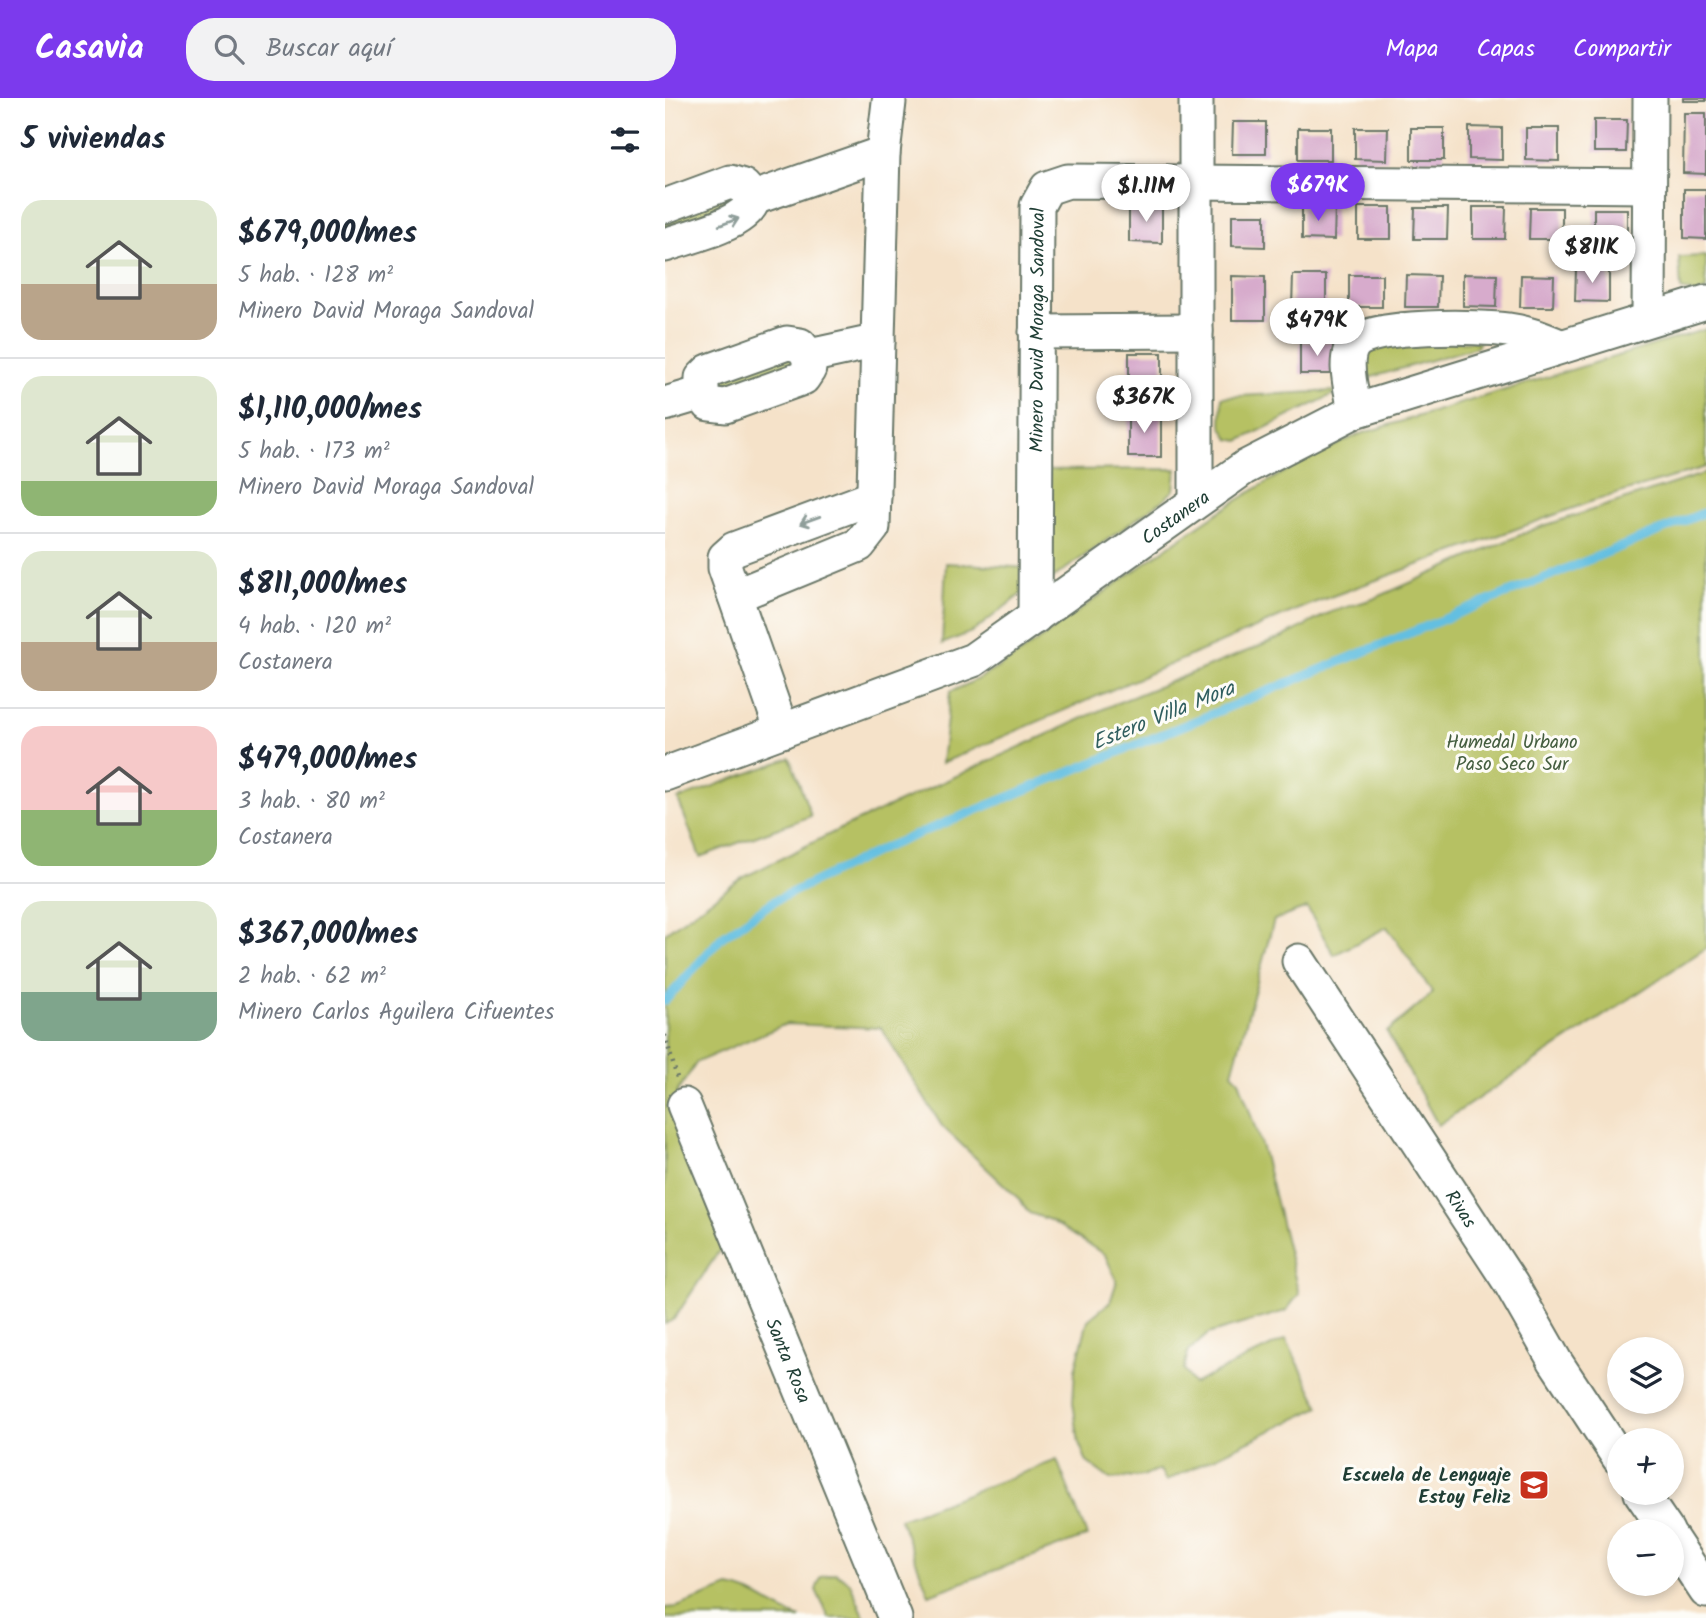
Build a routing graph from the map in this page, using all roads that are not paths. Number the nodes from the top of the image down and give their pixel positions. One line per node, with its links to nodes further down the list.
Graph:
1 (1196, 98): 5 (street)
2 (1650, 98): 6 (street)
3 (889, 102): 4 (street)
4 (883, 153): 7 (street); 14 (street)
5 (1196, 183): 6 (street, Minero David Moraga Sandoval); 12 (street); 13 (street, Minero David Moraga Sandoval)
6 (1650, 186): 11 (street)
7 (754, 198): 8 (street); 9 (street, one-way to 7)
8 (665, 206)
9 (665, 245)
10 (1706, 302): 11 (street, Costanera)
11 (1650, 318): 15 (street, Costanera)
12 (1196, 331): 13 (street); 19 (street)
13 (1036, 332): 21 (street, Minero David Moraga Sandoval)
14 (878, 341): 16 (street); 18 (street)
15 (1560, 346): 17 (street, Costanera); 17 (street)
16 (665, 404)
17 (1355, 411): 19 (street, Costanera)
18 (874, 497): 20 (street); 20 (street, one-way to 20)
19 (1196, 500): 21 (street, Costanera)
20 (735, 596): 22 (street)
21 (1035, 617): 22 (street, Costanera)
22 (782, 732): 23 (street, Costanera)
23 (665, 774)
24 (1299, 961): 26 (street, Rivas)
25 (684, 1105): 29 (street, Santa Rosa)
26 (1607, 1440)
27 (1684, 1558): 28 (street)
28 (1706, 1591)
29 (895, 1618)

